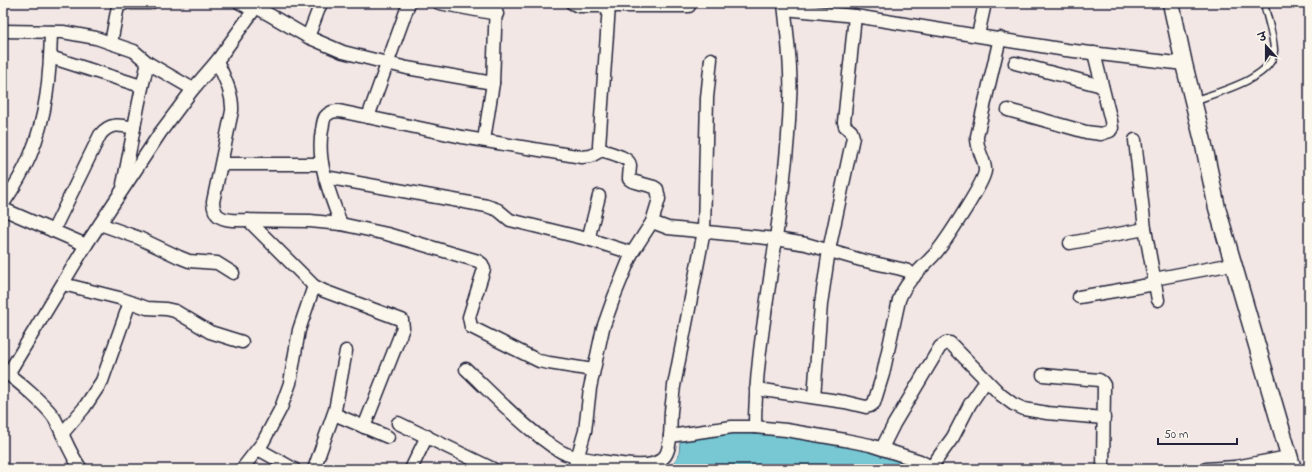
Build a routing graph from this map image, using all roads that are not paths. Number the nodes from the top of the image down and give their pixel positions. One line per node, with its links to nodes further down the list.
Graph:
1 (126, 3): 23 (street)
2 (131, 3): 3 (street)
3 (150, 3)
4 (240, 3): 15 (street)
5 (321, 3): 21 (street)
6 (409, 3): 30 (street)
7 (439, 3): 16 (street)
8 (572, 3): 12 (street)
9 (984, 3): 20 (street)
10 (1171, 3): 31 (street)
11 (1264, 3): 36 (lane)
12 (609, 6): 13 (street); 42 (street)
13 (689, 6)
14 (784, 6): 17 (street); 57 (street)
15 (255, 7): 21 (street); 27 (street)
16 (496, 8): 32 (street)
17 (855, 16): 20 (street); 61 (street)
18 (3, 31): 19 (street)
19 (52, 32): 23 (street); 25 (street)
20 (978, 35): 22 (street)
21 (308, 37): 30 (street)
22 (1000, 38): 24 (street); 65 (street)
23 (111, 43): 28 (street)
24 (1094, 53): 31 (street); 34 (street)
25 (50, 57): 33 (street); 48 (street)
26 (711, 59): 56 (street)
27 (217, 61): 35 (street); 43 (street)
28 (148, 63): 33 (street); 35 (street)
29 (1015, 63): 34 (street)
30 (388, 64): 32 (street); 38 (street)
31 (1184, 64): 36 (street)
32 (493, 83): 40 (street)
33 (141, 86): 39 (street)
34 (1102, 86): 37 (street)
35 (193, 89): 46 (street)
36 (1193, 101): 63 (street)
37 (1008, 110)
38 (368, 118): 40 (street); 44 (street)
39 (134, 128): 46 (street); 55 (street)
40 (484, 140): 42 (street)
41 (1135, 140): 54 (street)
42 (602, 150): 51 (street)
43 (222, 164): 44 (street); 50 (street)
44 (322, 164): 45 (street)
45 (325, 177): 53 (street); 58 (street)
46 (122, 193): 52 (street)
47 (599, 196): 58 (street)
48 (3, 204)
49 (3, 209): 55 (street)
50 (248, 220): 53 (street); 68 (street)
51 (652, 222): 56 (street); 62 (street)
52 (100, 224): 60 (street); 64 (street)
53 (341, 224): 75 (street)
54 (1145, 229): 59 (street); 66 (street)
55 (53, 231): 60 (street)
56 (704, 231): 57 (street); 88 (street)
57 (776, 239): 61 (street); 79 (street)
58 (591, 240): 62 (street)
59 (1070, 243)
60 (86, 245): 67 (street)
61 (829, 250): 65 (street); 80 (street)
62 (632, 253): 75 (street)
63 (1233, 264): 66 (street); 93 (street)
64 (233, 273)
65 (914, 277): 80 (street)
66 (1155, 282): 69 (street); 70 (street)
67 (63, 284): 71 (street); 76 (street)
68 (314, 286): 84 (street); 90 (street)
69 (1080, 297)
70 (1158, 300)
71 (130, 302): 72 (street); 86 (street)
72 (242, 342)
73 (346, 351): 81 (street)
74 (466, 369): 92 (street)
75 (593, 370): 92 (street)
76 (5, 372): 86 (street)
77 (1043, 375): 82 (street)
78 (986, 381): 82 (street); 91 (street); 96 (street)
79 (756, 388): 80 (street); 85 (street)
80 (814, 397)
81 (334, 414): 84 (street); 99 (street)
82 (1104, 418): 103 (street)
83 (398, 423): 87 (street)
84 (364, 427): 89 (street)
85 (755, 427): 88 (street); 91 (street)
86 (62, 434): 94 (street)
87 (426, 436): 100 (street); 101 (street)
88 (670, 436): 95 (street)
89 (388, 437)
90 (258, 448): 97 (street); 98 (street)
91 (882, 448): 96 (street)
92 (578, 457): 95 (street); 102 (street)
93 (1290, 463): 104 (street)
94 (77, 467)
95 (641, 467)
96 (934, 468)
97 (242, 469)
98 (294, 469)
99 (314, 469)
100 (411, 469)
101 (492, 469)
102 (574, 469)
103 (1103, 469)
104 (1206, 469)

